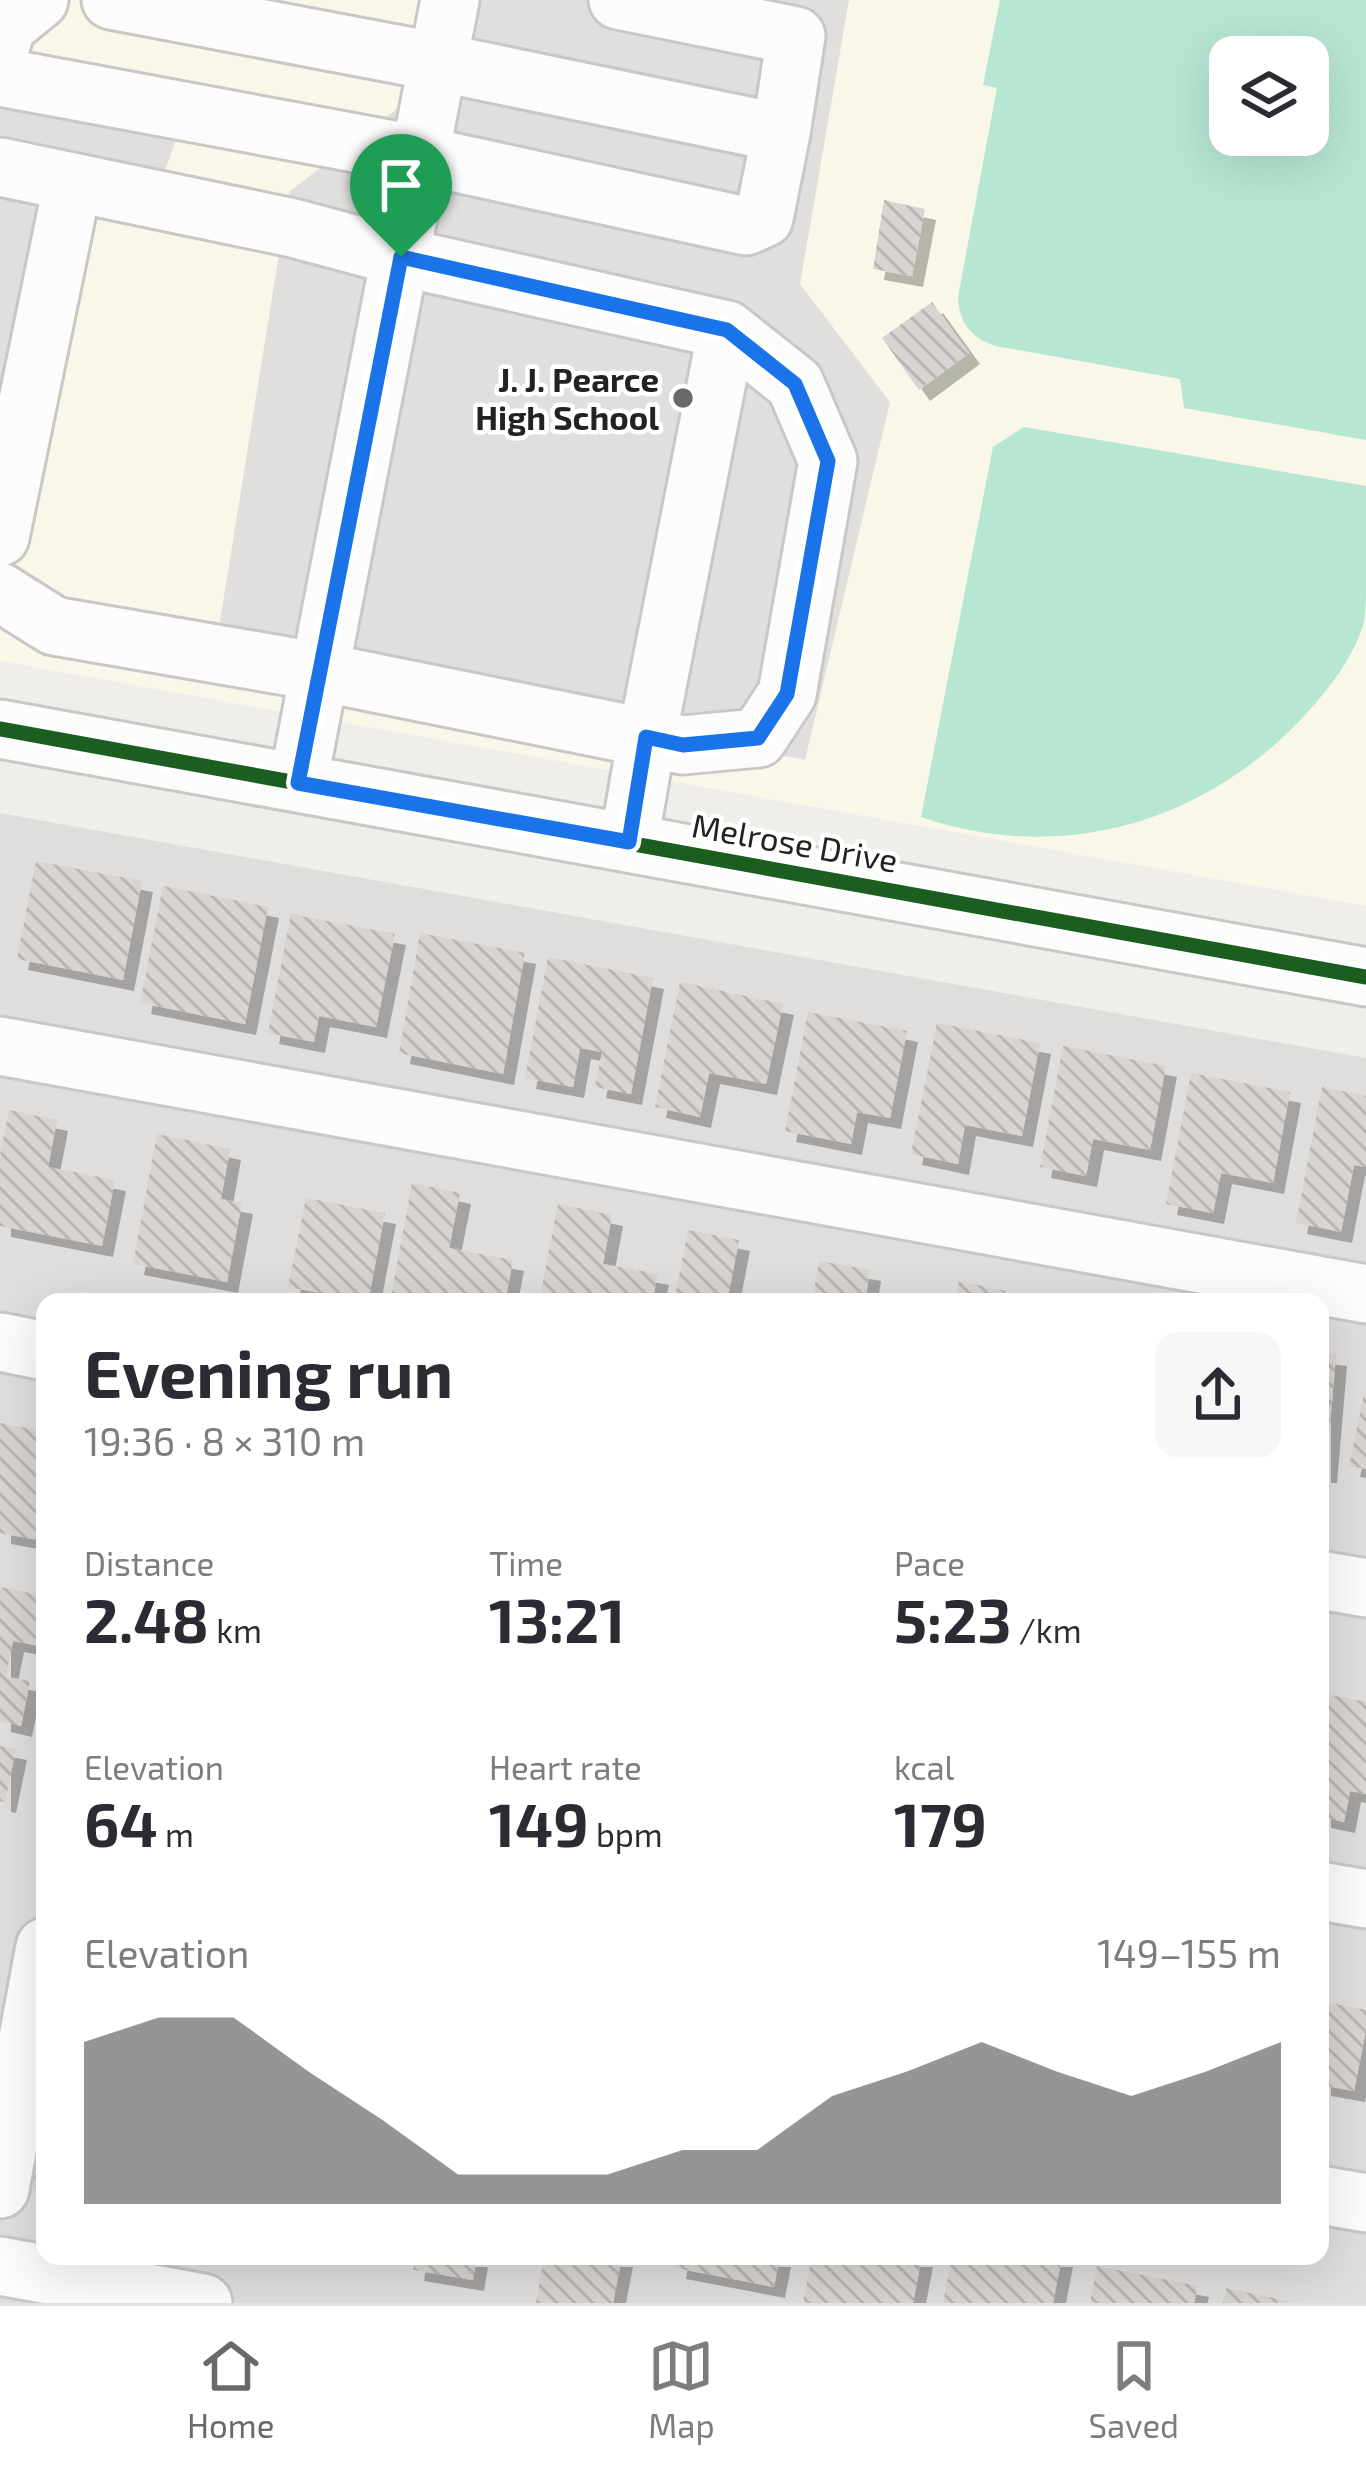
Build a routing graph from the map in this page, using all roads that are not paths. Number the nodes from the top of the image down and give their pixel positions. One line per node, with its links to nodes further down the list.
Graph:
1 (39, 0): 7 (street)
2 (111, 0): 5 (street)
3 (450, 0): 8 (street)
4 (618, 0): 6 (street)
5 (204, 9): 8 (street)
6 (800, 18): 10 (street)
7 (0, 47)
8 (438, 62): 10 (street); 11 (street)
9 (0, 77): 11 (street)
10 (782, 133): 11 (street)
11 (420, 154): 14 (street)
12 (0, 167): 13 (street)
13 (73, 182): 14 (street); 16 (street)
14 (401, 257): 15 (street); 18 (street)
15 (727, 330): 20 (street); 20 (street)
16 (0, 537)
17 (0, 592): 18 (street)
18 (321, 672): 20 (street); 21 (street)
19 (0, 729): 21 (street, Melrose Drive)
20 (646, 737): 22 (street)
21 (298, 783): 22 (street, Melrose Drive)
22 (629, 842): 23 (street, Melrose Drive)
23 (1366, 977)
24 (0, 1046): 25 (street)
25 (1366, 1294)
26 (0, 1342): 27 (street)
27 (36, 1349)
28 (1329, 1582): 29 (street)
29 (1366, 1588)
30 (1329, 1893): 31 (street)
31 (1366, 1899)
32 (33, 1958): 33 (street)
33 (0, 2189)
34 (1329, 2196): 35 (street)
35 (1366, 2203)
36 (0, 2266): 37 (street)
37 (203, 2303)

